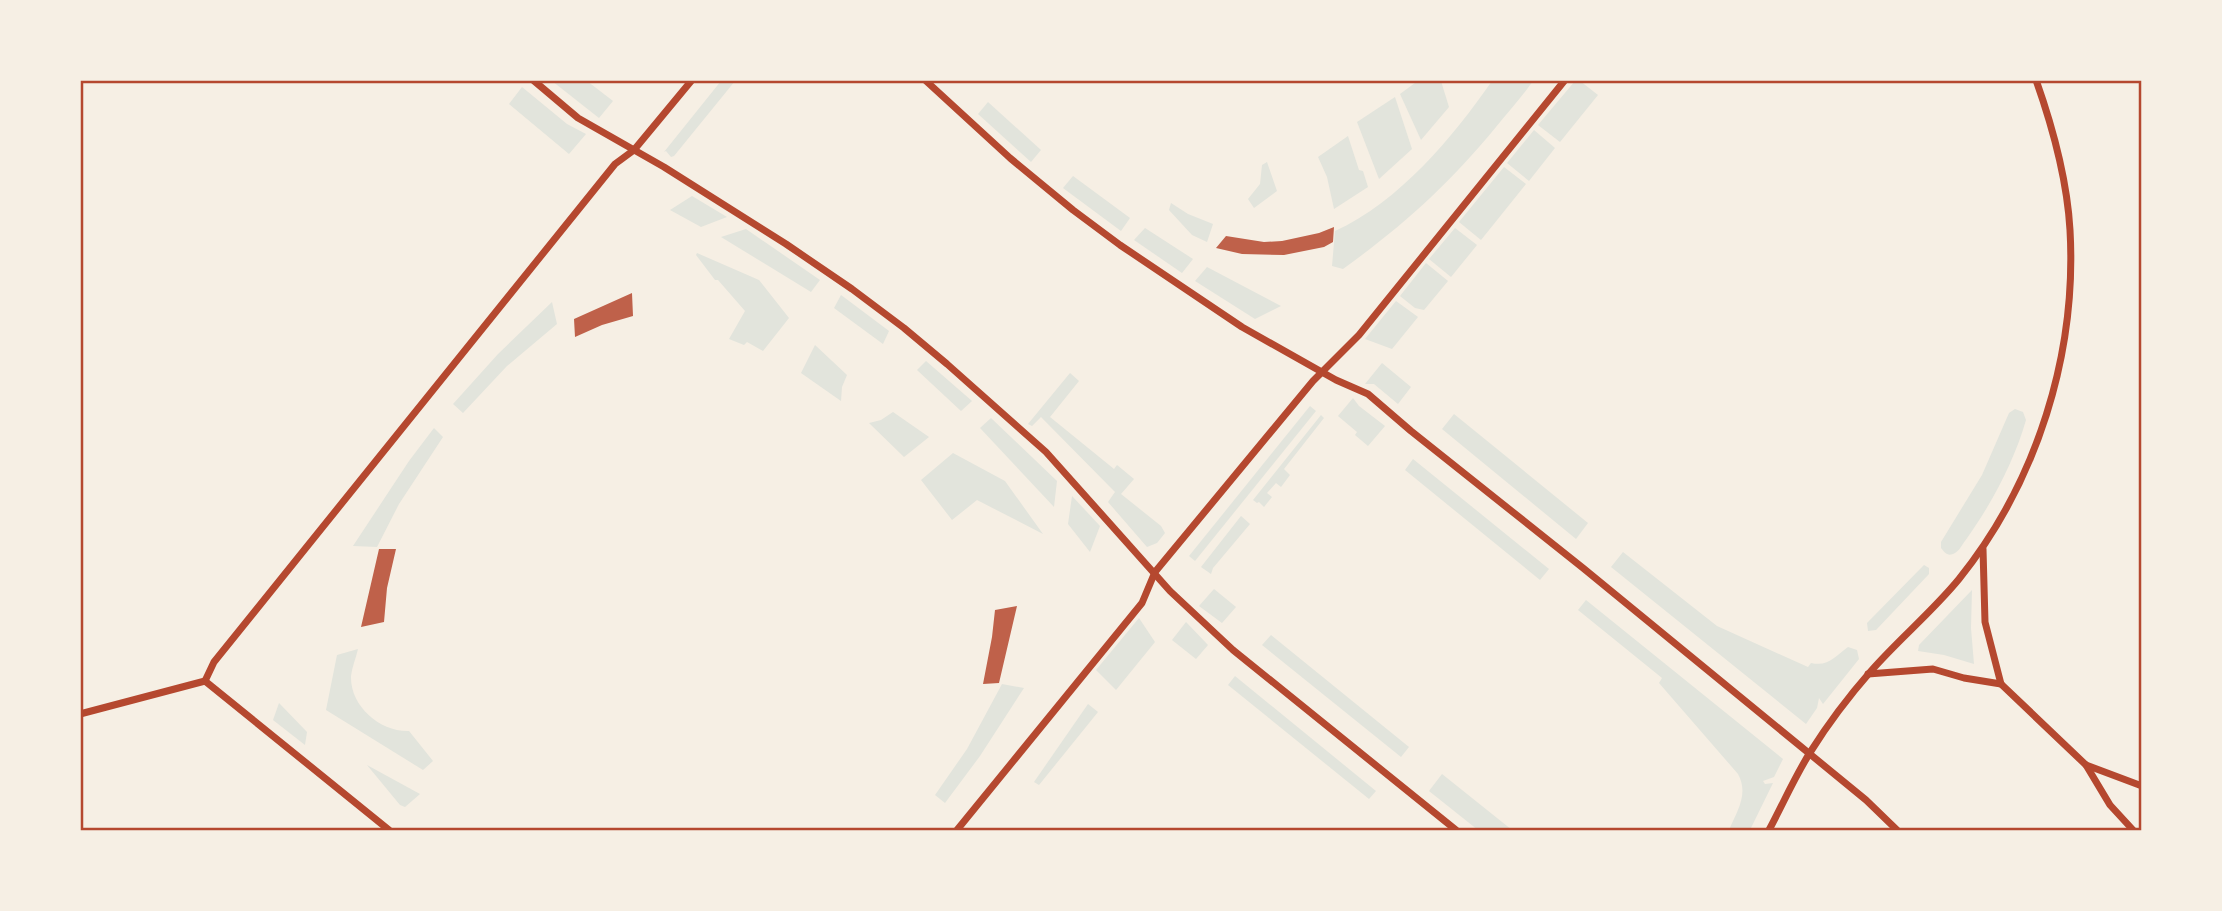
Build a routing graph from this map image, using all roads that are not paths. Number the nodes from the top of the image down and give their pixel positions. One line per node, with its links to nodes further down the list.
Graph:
1 (533, 80): 6 (street)
2 (692, 80): 6 (street)
3 (925, 80): 7 (street)
4 (1565, 80): 7 (street)
5 (2036, 80): 8 (street)
6 (634, 150): 9 (street); 11 (street)
7 (1324, 372): 9 (street); 20 (street)
8 (1983, 548): 10 (street); 12 (street)
9 (1155, 572): 17 (street); 18 (street)
10 (1868, 674): 12 (street); 19 (street)
11 (205, 681): 13 (street); 16 (street)
12 (2001, 684): 14 (street)
13 (80, 714)
14 (2086, 765): 15 (street); 21 (street)
15 (2141, 786)
16 (389, 831)
17 (957, 831)
18 (1456, 831)
19 (1769, 831)
20 (1897, 831)
21 (2133, 831)

